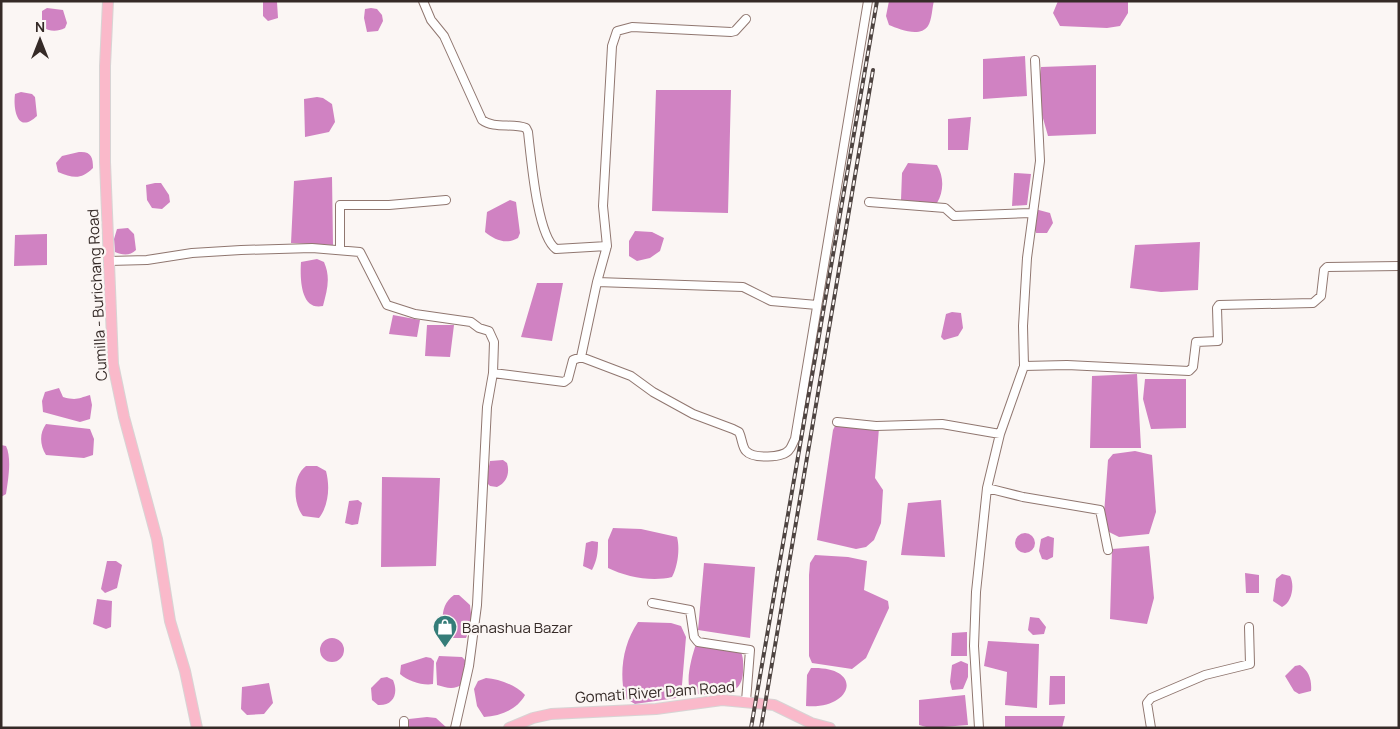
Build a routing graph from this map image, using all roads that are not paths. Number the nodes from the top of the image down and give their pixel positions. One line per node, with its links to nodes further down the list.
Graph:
1 (108, 1): 11 (main road, Cumilla - Burichang Road)
2 (423, 1): 9 (street)
3 (868, 1): 14 (street)
4 (746, 18): 9 (street)
5 (1035, 60): 8 (street)
6 (446, 200): 10 (street)
7 (869, 202): 8 (street)
8 (1032, 212): 16 (street)
9 (607, 246): 13 (street)
10 (340, 249): 11 (street); 17 (street)
11 (109, 261): 25 (main road, Cumilla - Burichang Road)
12 (1399, 266): 16 (street)
13 (597, 282): 14 (street); 15 (street)
14 (817, 305): 15 (street)
15 (582, 357): 17 (street)
16 (1024, 366): 19 (street)
17 (493, 374): 26 (street)
18 (838, 422): 19 (street)
19 (1000, 434): 20 (street)
20 (986, 488): 21 (street); 29 (street)
21 (1108, 550)
22 (652, 603): 24 (street)
23 (1249, 627): 30 (street)
24 (746, 701): 27 (main road, Gomati River Dam Road); 28 (main road, Gomati River Dam Road)
25 (197, 728)
26 (455, 728)
27 (509, 728)
28 (830, 728)
29 (979, 728)
30 (1152, 728)

